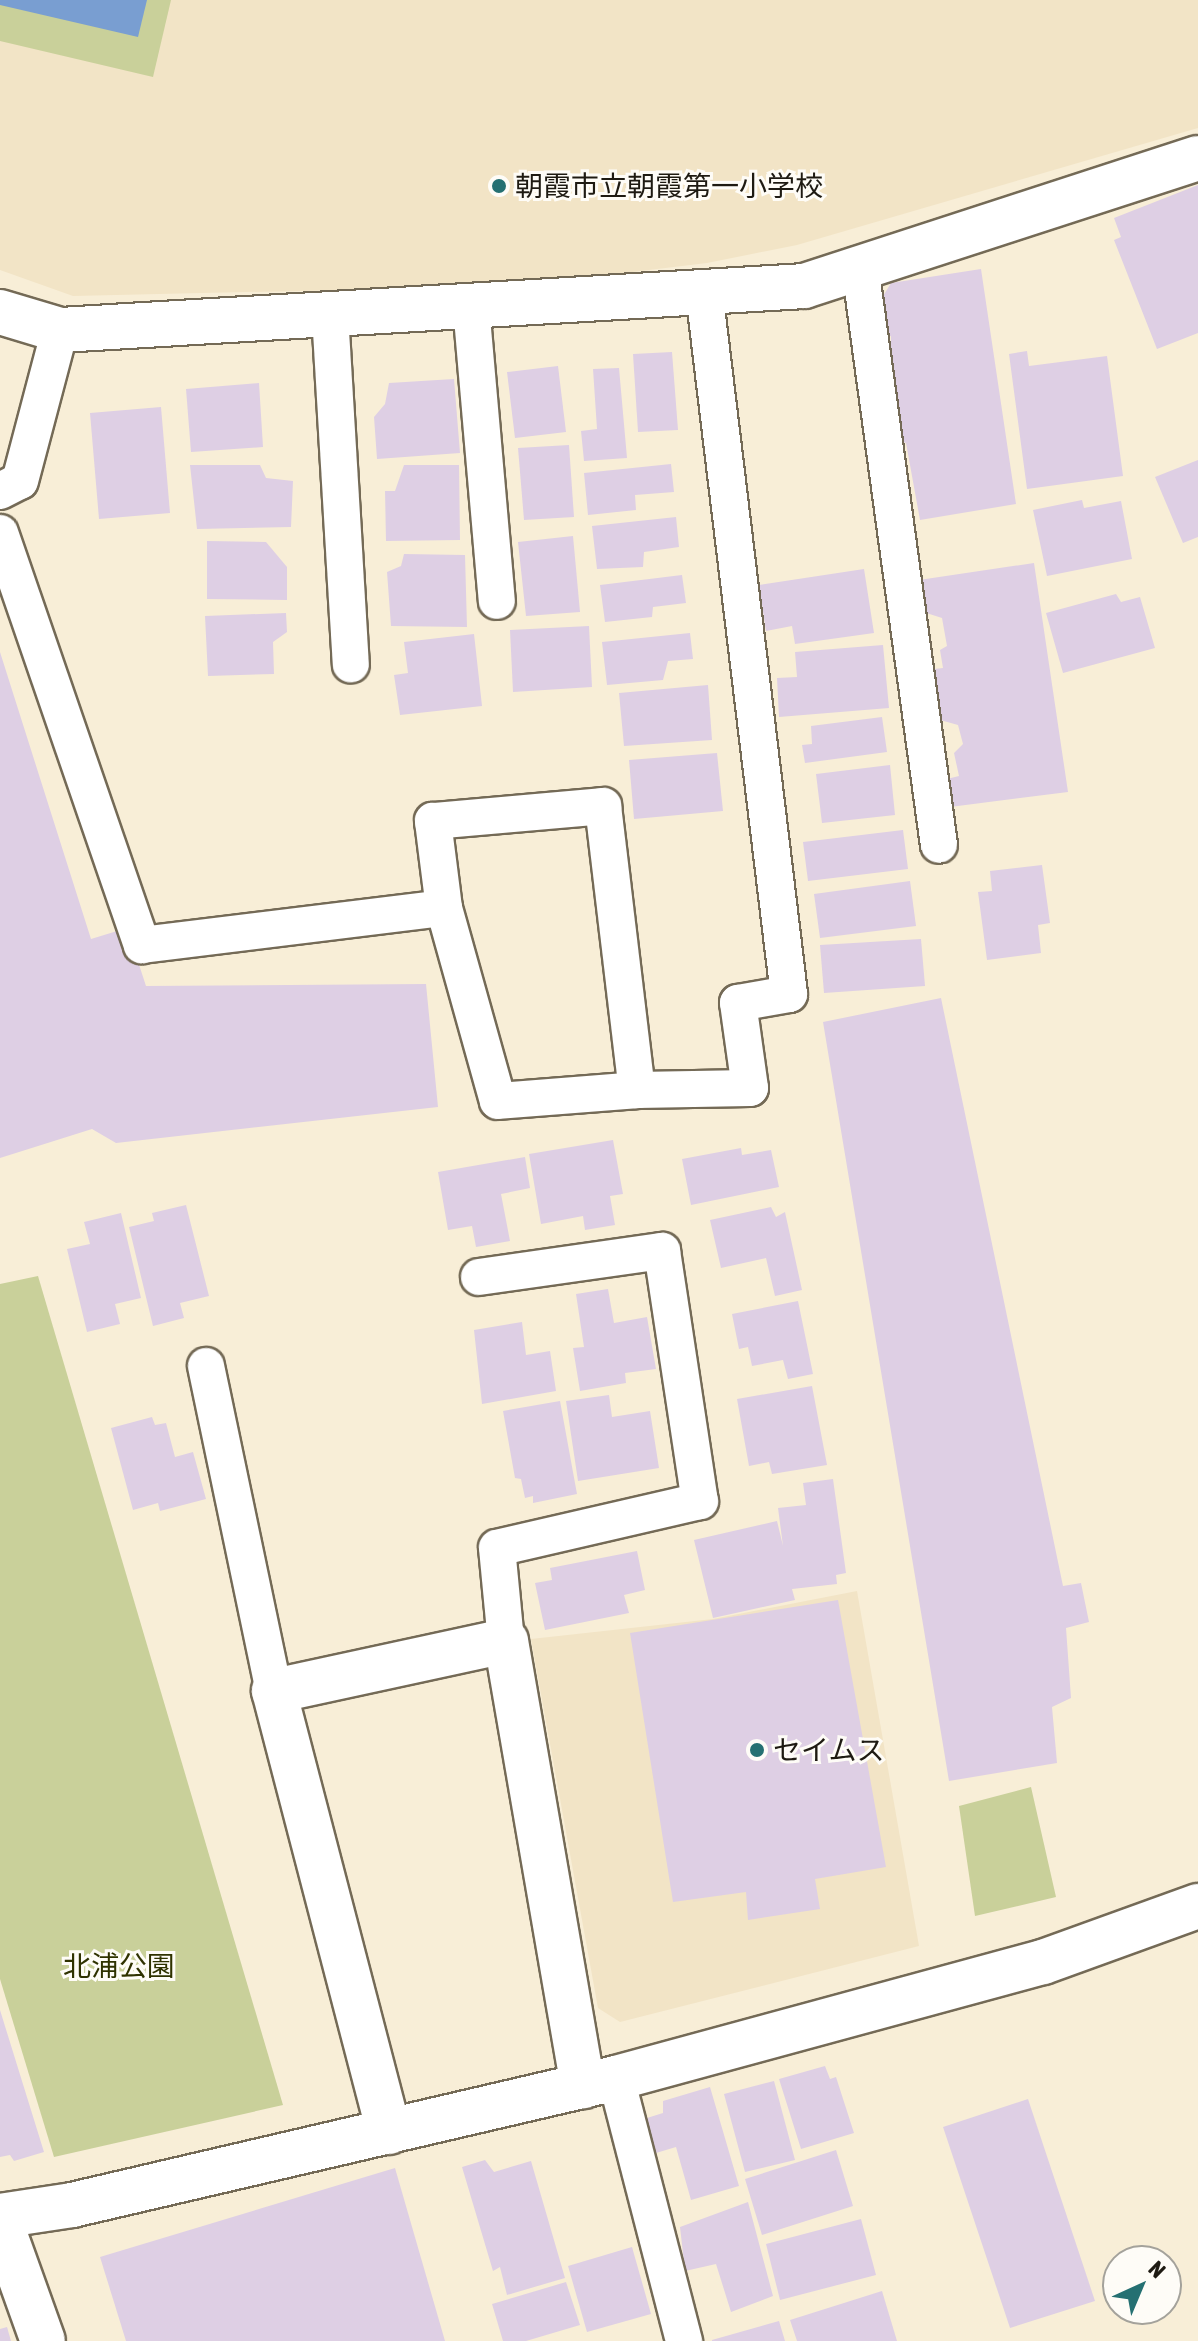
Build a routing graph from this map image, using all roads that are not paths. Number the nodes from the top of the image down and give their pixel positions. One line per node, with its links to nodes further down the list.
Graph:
1 (1198, 158): 2 (street)
2 (860, 267): 3 (street); 12 (lane)
3 (704, 292): 4 (street); 14 (lane)
4 (471, 306): 6 (street); 10 (lane)
5 (0, 312): 7 (street)
6 (330, 314): 7 (street); 11 (lane)
7 (60, 330): 8 (lane)
8 (0, 491)
9 (0, 533): 13 (lane)
10 (497, 601)
11 (351, 664)
12 (939, 845)
13 (444, 908): 14 (lane); 14 (lane)
14 (637, 1090)
15 (479, 1277): 17 (lane)
16 (206, 1366): 18 (lane)
17 (506, 1641): 18 (street); 20 (street)
18 (274, 1691): 21 (street)
19 (1198, 1906): 20 (street)
20 (600, 2082): 21 (street); 24 (lane)
21 (389, 2132): 22 (street)
22 (0, 2219): 23 (street)
23 (43, 2341)
24 (684, 2341)

